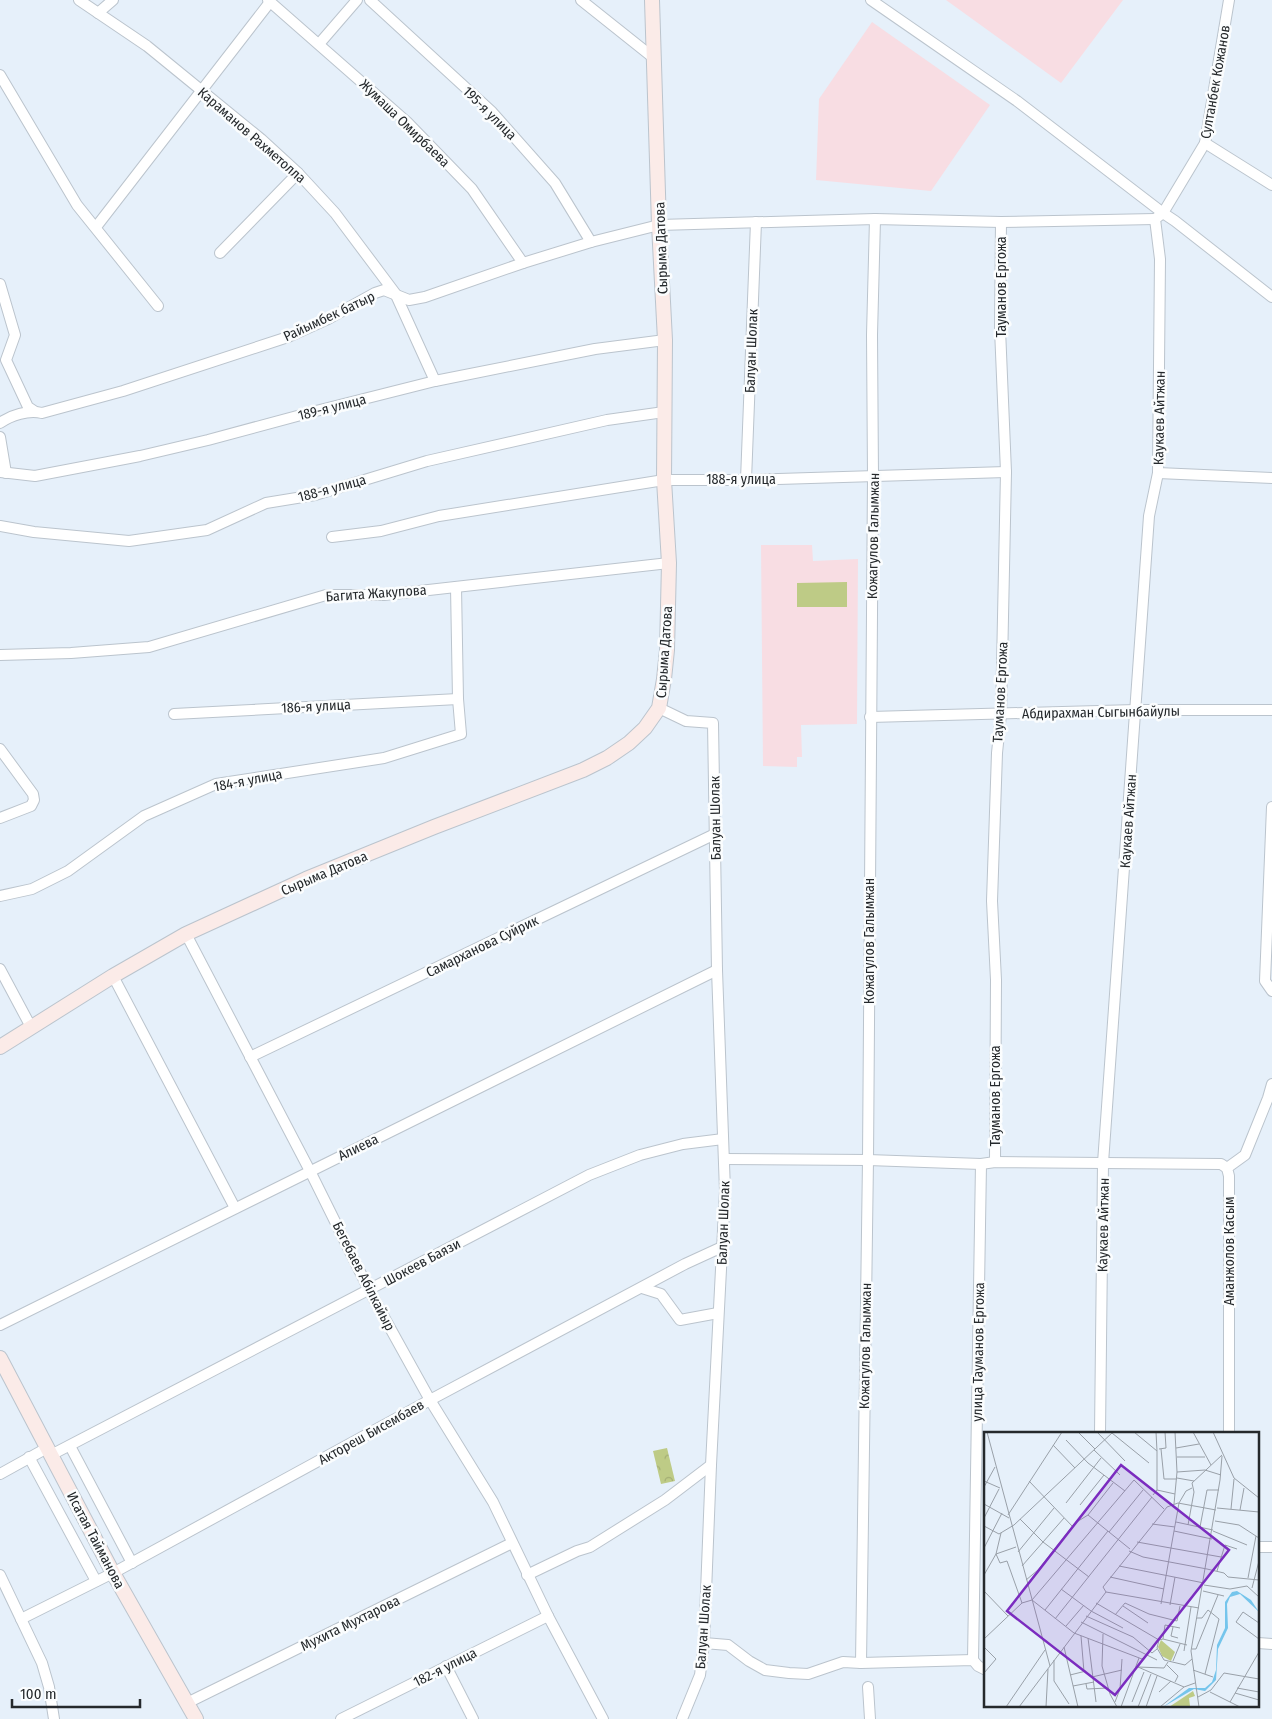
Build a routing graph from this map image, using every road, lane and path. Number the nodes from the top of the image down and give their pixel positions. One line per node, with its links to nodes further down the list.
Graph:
1 (79, 0): 10 (street, Караманов Рахметолла)
2 (113, 0): 10 (street)
3 (357, 0): 11 (street)
4 (370, 0): 24 (street, 195-я улица)
5 (580, 0): 12 (street)
6 (652, 0): 12 (street, Сырыма Датова)
7 (871, 0): 18 (street)
8 (1230, 0): 15 (street, Султанбек Кожанов)
9 (269, 1): 11 (street, Жумаша Омирбаева); 14 (street)
10 (98, 14): 14 (street, Караманов Рахметолла)
11 (319, 44): 26 (street, Жумаша Омирбаева)
12 (654, 59): 22 (street, Сырыма Датова)
13 (0, 75): 23 (street)
14 (201, 90): 16 (street, Караманов Рахметолла); 23 (street)
15 (1205, 143): 17 (street); 18 (street, Султанбек Кожанов)
16 (298, 173): 25 (street); 28 (street, Караманов Рахметолла)
17 (1272, 185)
18 (1159, 216): 21 (street, Райымбек батыр); 29 (street); 41 (street, Каукаев Айтжан)
19 (875, 219): 20 (street, Райымбек батыр); 21 (street, Райымбек батыр); 42 (street, Кожагулов Галымжан)
20 (756, 222): 22 (street, Райымбек батыр); 45 (street, Балуан Шолак)
21 (1000, 222): 39 (street, Тауманов Ергожа)
22 (659, 225): 24 (street, Райымбек батыр); 31 (street, Сырыма Датова)
23 (96, 227): 30 (street)
24 (591, 242): 26 (street, Райымбек батыр)
25 (220, 253)
26 (523, 263): 28 (street, Райымбек батыр)
27 (0, 284): 33 (street)
28 (395, 293): 34 (street, Караманов Рахметолла); 35 (street, Райымбек батыр)
29 (1272, 297)
30 (158, 306)
31 (665, 340): 34 (street, 189-я улица); 36 (street, Сырыма Датова)
32 (0, 350): 33 (street)
33 (3, 362): 35 (street)
34 (435, 381): 40 (street, 189-я улица)
35 (34, 411): 37 (street, Райымбек батыр)
36 (664, 412): 44 (street, Сырыма Датова); 46 (street, 188-я улица)
37 (0, 423)
38 (0, 437): 40 (street)
39 (1006, 472): 42 (street, 188-я улица); 56 (street, Тауманов Ергожа)
40 (3, 473)
41 (1158, 473): 43 (street); 53 (street, Каукаев Айтжан)
42 (873, 477): 45 (street, 188-я улица); 57 (street, Кожагулов Галымжан)
43 (1272, 478)
44 (664, 480): 45 (street, 188-я улица); 47 (street, 188-я улица); 48 (street, Сырыма Датова)
45 (746, 480)
46 (0, 526)
47 (332, 537)
48 (669, 563): 49 (street, Багита Жакупова); 52 (street, Сырыма Датова)
49 (456, 587): 50 (street, Багита Жакупова); 51 (street)
50 (0, 655)
51 (458, 698): 55 (street, 186-я улица); 62 (street, 184-я улица)
52 (659, 708): 61 (street, Балуан Шолак); 63 (street, Сырыма Датова)
53 (1136, 710): 54 (street, Абдирахман Сыгынбайулы); 56 (street, Абдирахман Сыгынбайулы); 76 (street, Каукаев Айтжан)
54 (1272, 710)
55 (174, 714)
56 (1001, 714): 57 (street, Абдирахман Сыгынбайулы); 75 (street, Тауманов Ергожа)
57 (870, 717): 74 (street, Кожагулов Галымжан)
58 (0, 749): 60 (street)
59 (1272, 807): 67 (street)
60 (0, 818)
61 (715, 834): 65 (street, Балуан Шолак); 70 (street, Самарханова Суйрик)
62 (0, 896)
63 (186, 934): 66 (street, Сырыма Датова); 70 (street, Бегебаев Абілкайыр)
64 (0, 969): 68 (street)
65 (717, 970): 72 (street, Балуан Шолак); 79 (street, Алиева)
66 (113, 976): 68 (street, Сырыма Датова); 80 (street)
67 (1272, 991)
68 (31, 1027): 69 (street, Сырыма Датова)
69 (0, 1047)
70 (250, 1057): 79 (street, Бегебаев Абілкайыр)
71 (1272, 1084): 78 (street)
72 (723, 1139): 73 (street, Балуан Шолак); 83 (street, Шокеев Баязи)
73 (724, 1159): 74 (street); 81 (street, Балуан Шолак)
74 (868, 1160): 77 (street); 105 (street, Кожагулов Галымжан)
75 (995, 1162): 76 (street); 77 (street)
76 (1103, 1163): 78 (street); 88 (street, Каукаев Айтжан)
77 (981, 1164): 104 (street, улица Тауманов Ергожа)
78 (1227, 1168): 89 (street, Аманжолов Касым)
79 (310, 1171): 80 (street, Алиева); 83 (street, Бегебаев Абілкайыр)
80 (235, 1208): 85 (street, Алиева)
81 (722, 1247): 82 (street, Актореш Бисембаев); 84 (street, Балуан Шолак)
82 (642, 1288): 84 (street); 87 (street, Актореш Бисембаев)
83 (370, 1290): 87 (street, Бегебаев Абілкайыр); 90 (street, Шокеев Баязи)
84 (718, 1313): 93 (street, Балуан Шолак)
85 (0, 1325)
86 (0, 1358): 91 (street, Исатая Тайманова)
87 (430, 1400): 95 (street, Бегебаев Абілкайыр); 96 (street, Актореш Бисембаев)
88 (1100, 1432)
89 (1229, 1432)
90 (70, 1446): 91 (street, Шокеев Баязи); 96 (street)
91 (49, 1452): 92 (street, Шокеев Баязи); 97 (street, Исатая Тайманова)
92 (30, 1457): 94 (street, Шокеев Баязи); 100 (street)
93 (711, 1465): 99 (street); 103 (street, Балуан Шолак)
94 (0, 1474)
95 (512, 1543): 99 (street, Бегебаев Абілкайыр); 109 (street, Мухита Мухтарова)
96 (132, 1562): 97 (street, Актореш Бисембаев)
97 (113, 1573): 100 (street, Актореш Бисембаев); 109 (street, Исатая Тайманова)
98 (0, 1575): 102 (street)
99 (527, 1575): 101 (street, Бегебаев Абілкайыр)
100 (96, 1581): 102 (street, Актореш Бисембаев)
101 (548, 1616): 106 (street, 182-я улица); 114 (street, Бегебаев Абілкайыр)
102 (21, 1619): 110 (street)
103 (704, 1643): 105 (street); 115 (street, Балуан Шолак)
104 (973, 1660): 105 (street); 107 (street)
105 (861, 1663)
106 (446, 1666): 112 (street, 182-я улица); 113 (street)
107 (984, 1669)
108 (868, 1687): 116 (street)
109 (187, 1702): 111 (street, Исатая Тайманова)
110 (54, 1719)
111 (196, 1719)
112 (342, 1719)
113 (473, 1719)
114 (603, 1719)
115 (682, 1719)
116 (870, 1719)

